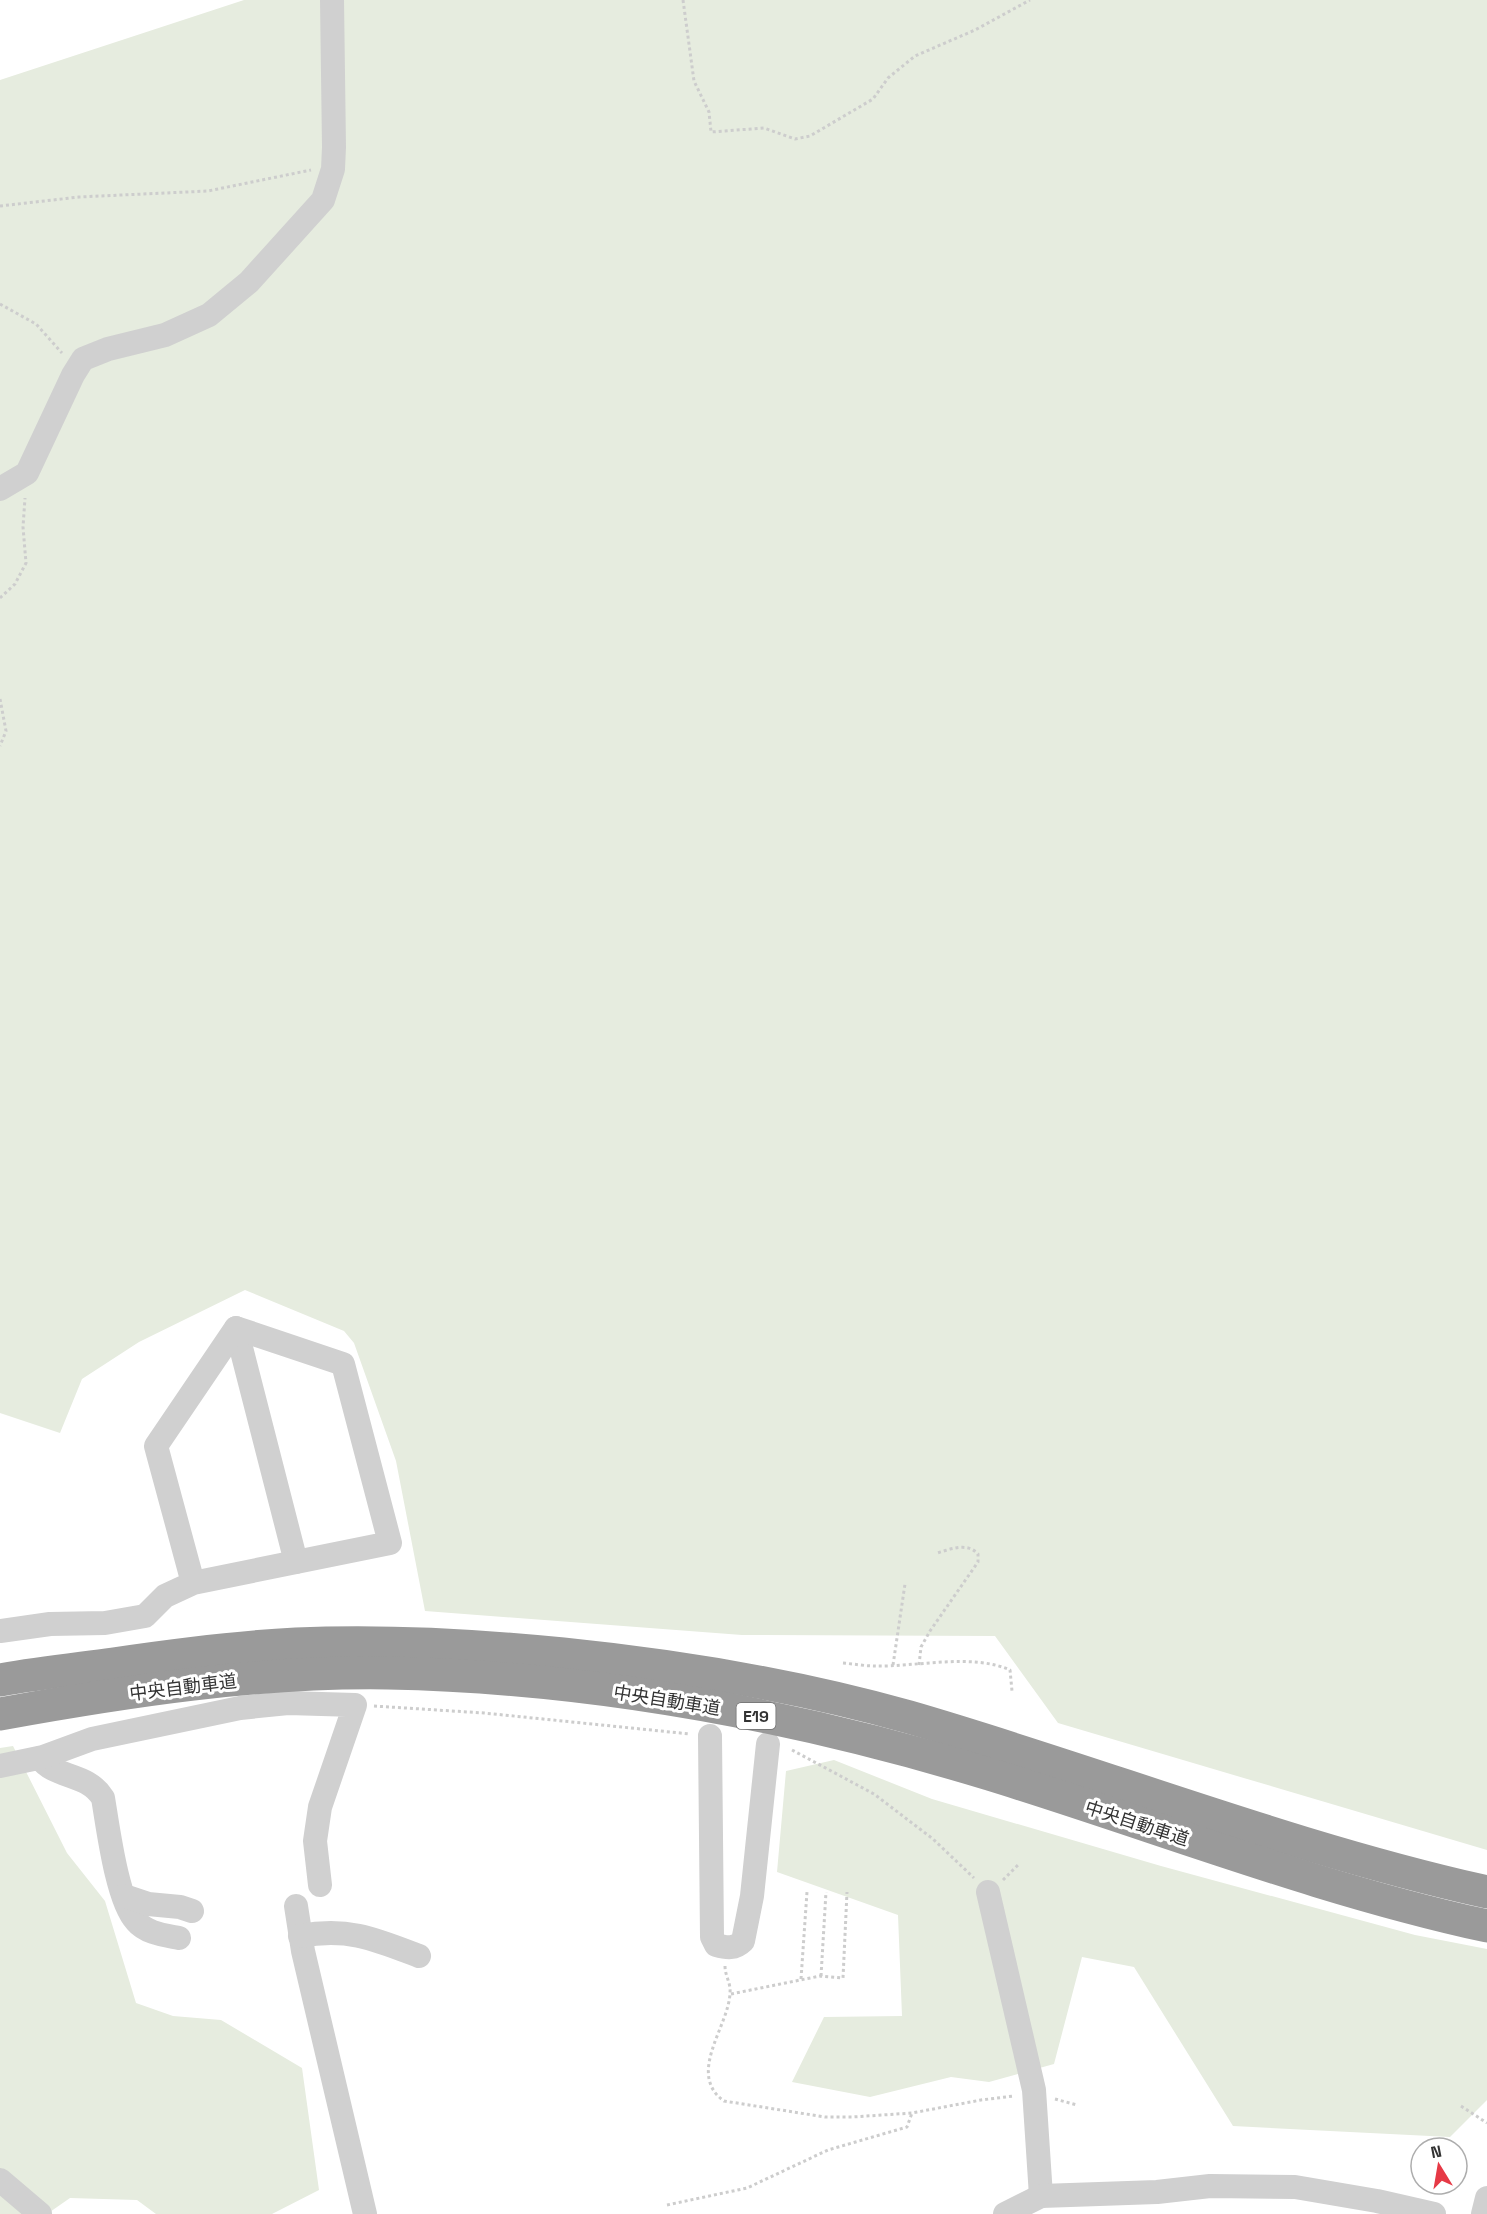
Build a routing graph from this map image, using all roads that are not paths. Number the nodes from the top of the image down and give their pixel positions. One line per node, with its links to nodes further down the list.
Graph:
1 (332, 0): 2 (street)
2 (0, 489)
3 (236, 1328): 4 (street); 4 (street); 5 (street)
4 (296, 1562): 5 (street)
5 (193, 1583): 6 (street)
6 (0, 1631)
7 (0, 1680): 14 (highway, 中央自動車道 / E19)
8 (0, 1714): 19 (highway, 中央自動車道 / E19)
9 (710, 1736): 10 (street)
10 (768, 1744)
11 (40, 1758): 12 (street); 13 (street); 16 (street)
12 (0, 1766)
13 (320, 1885)
14 (1487, 1892)
15 (988, 1893): 24 (street)
16 (124, 1896): 18 (street); 21 (street)
17 (296, 1906): 20 (street)
18 (192, 1911)
19 (1487, 1926)
20 (300, 1936): 22 (street); 27 (street)
21 (179, 1938)
22 (419, 1956)
23 (0, 2180): 26 (street)
24 (1041, 2196): 28 (street); 29 (street); 30 (street)
25 (1487, 2198): 31 (street)
26 (40, 2214)
27 (365, 2214)
28 (1005, 2214)
29 (1020, 2214)
30 (1434, 2214)
31 (1483, 2214)

